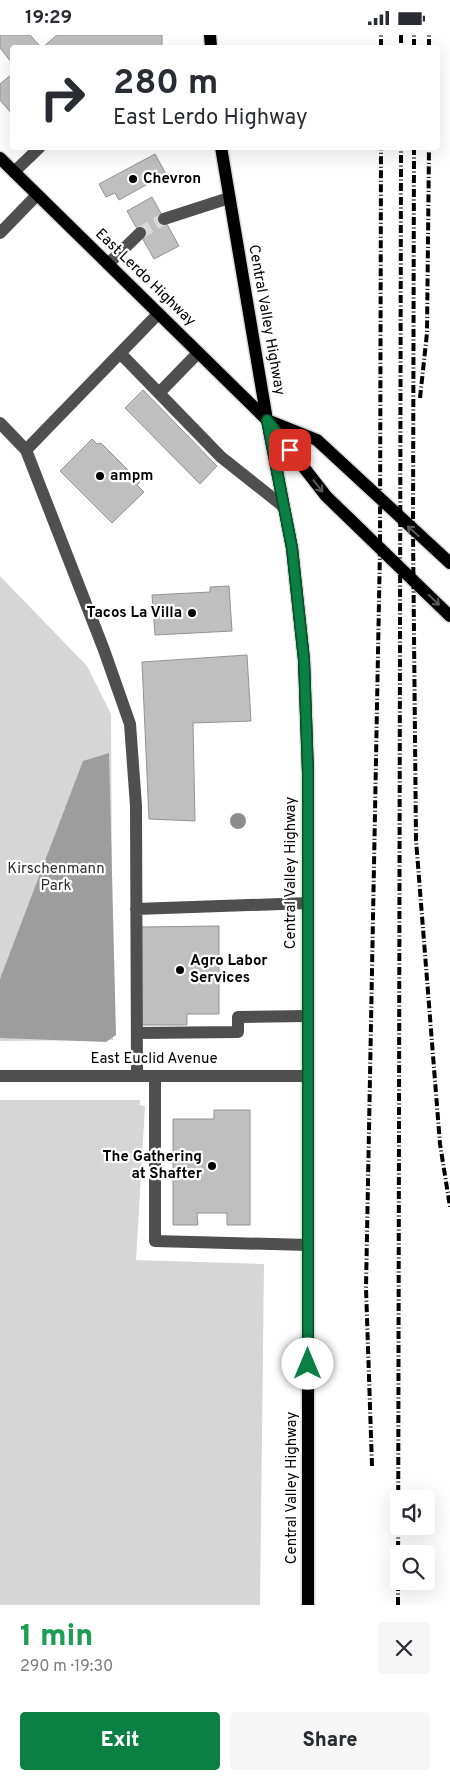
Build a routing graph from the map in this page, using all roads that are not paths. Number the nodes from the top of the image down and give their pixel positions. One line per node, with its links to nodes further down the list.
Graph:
1 (37, 150): 4 (street)
2 (221, 150): 6 (main road, Central Valley Highway)
3 (0, 159): 4 (main road, East Lerdo Highway)
4 (14, 172): 5 (main road, East Lerdo Highway)
5 (37, 195): 8 (street); 10 (main road, East Lerdo Highway)
6 (228, 197): 7 (street); 15 (main road, Central Valley Highway)
7 (164, 219)
8 (0, 233)
9 (140, 233): 10 (street)
10 (108, 264): 11 (main road, East Lerdo Highway)
11 (158, 314): 12 (street); 13 (main road, East Lerdo Highway)
12 (120, 353): 14 (street); 17 (street)
13 (198, 353): 14 (street); 15 (main road, East Lerdo Highway)
14 (159, 393): 18 (street)
15 (267, 420): 18 (main road, Central Valley Highway); 19 (main road, East Lerdo Highway, one-way to 15); 20 (main road, East Lerdo Highway, one-way to 20)
16 (0, 423): 17 (street)
17 (26, 450): 22 (street)
18 (284, 507): 21 (main road, Central Valley Highway)
19 (450, 563)
20 (450, 616)
21 (308, 903): 22 (street); 23 (main road, Central Valley Highway)
22 (136, 909): 24 (street)
23 (307, 1017): 24 (street); 25 (main road, Central Valley Highway)
24 (137, 1033): 27 (street)
25 (307, 1075): 28 (street, East Euclid Avenue); 29 (main road, Central Valley Highway)
26 (0, 1076): 27 (street, East Euclid Avenue)
27 (137, 1076): 28 (street, East Euclid Avenue)
28 (155, 1076): 29 (street)
29 (308, 1245): 30 (main road, Central Valley Highway)
30 (308, 1605)

